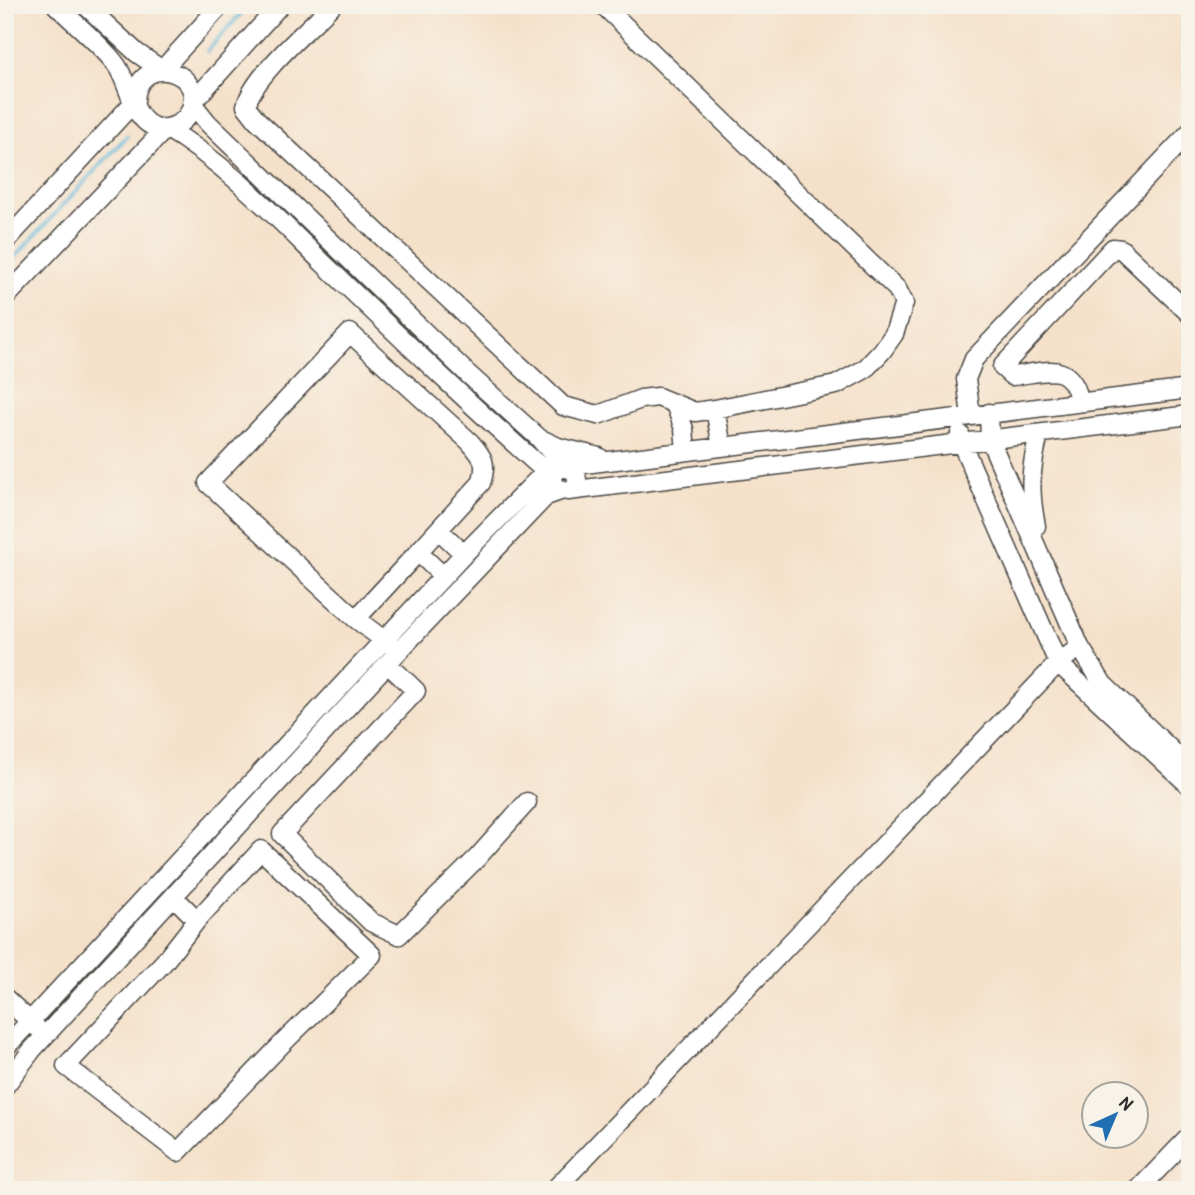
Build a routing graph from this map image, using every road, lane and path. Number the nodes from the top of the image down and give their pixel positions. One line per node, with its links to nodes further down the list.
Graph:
1 (56, 5): 8 (street)
2 (85, 5): 7 (street)
3 (221, 5): 7 (street)
4 (281, 5): 9 (street)
5 (332, 5): 17 (street)
6 (604, 5): 18 (street)
7 (162, 70): 8 (street); 9 (street)
8 (135, 102): 10 (street); 12 (street)
9 (192, 103): 10 (street); 22 (street)
10 (166, 128): 13 (street); 25 (street)
11 (1190, 132): 19 (street)
12 (5, 242)
13 (5, 298)
14 (1190, 314): 16 (street)
15 (1190, 389): 16 (street)
16 (1080, 402): 19 (street)
17 (675, 404): 18 (street); 27 (street)
18 (715, 409): 26 (street)
19 (973, 415): 23 (street); 24 (street); 26 (street)
20 (1190, 415): 21 (street)
21 (1039, 435): 23 (street); 34 (street)
22 (539, 438): 28 (street); 29 (street)
23 (990, 440): 24 (street); 34 (street)
24 (961, 442): 29 (street); 39 (street)
25 (515, 445): 29 (street); 30 (street)
26 (722, 447): 27 (street)
27 (686, 452): 28 (street)
28 (617, 460): 29 (street)
29 (561, 481): 30 (street); 38 (street)
30 (513, 505): 33 (street)
31 (439, 530): 32 (street); 33 (street); 36 (street)
32 (418, 552): 35 (street); 36 (street)
33 (464, 554): 35 (street)
34 (1042, 557): 37 (street)
35 (443, 576): 38 (street)
36 (356, 619): 38 (street)
37 (1080, 647): 39 (street); 40 (street)
38 (390, 652): 42 (street); 43 (street); 46 (street)
39 (1058, 663): 41 (street); 52 (street)
40 (1190, 768)
41 (1190, 786)
42 (527, 802)
43 (174, 897): 44 (street); 48 (street)
44 (197, 920): 44 (street)
45 (5, 998): 46 (street)
46 (30, 1021): 47 (street); 48 (street)
47 (9, 1037): 49 (street)
48 (46, 1038): 49 (street)
49 (32, 1050): 50 (street)
50 (5, 1086)
51 (1190, 1136): 53 (street)
52 (554, 1190)
53 (1138, 1190)

